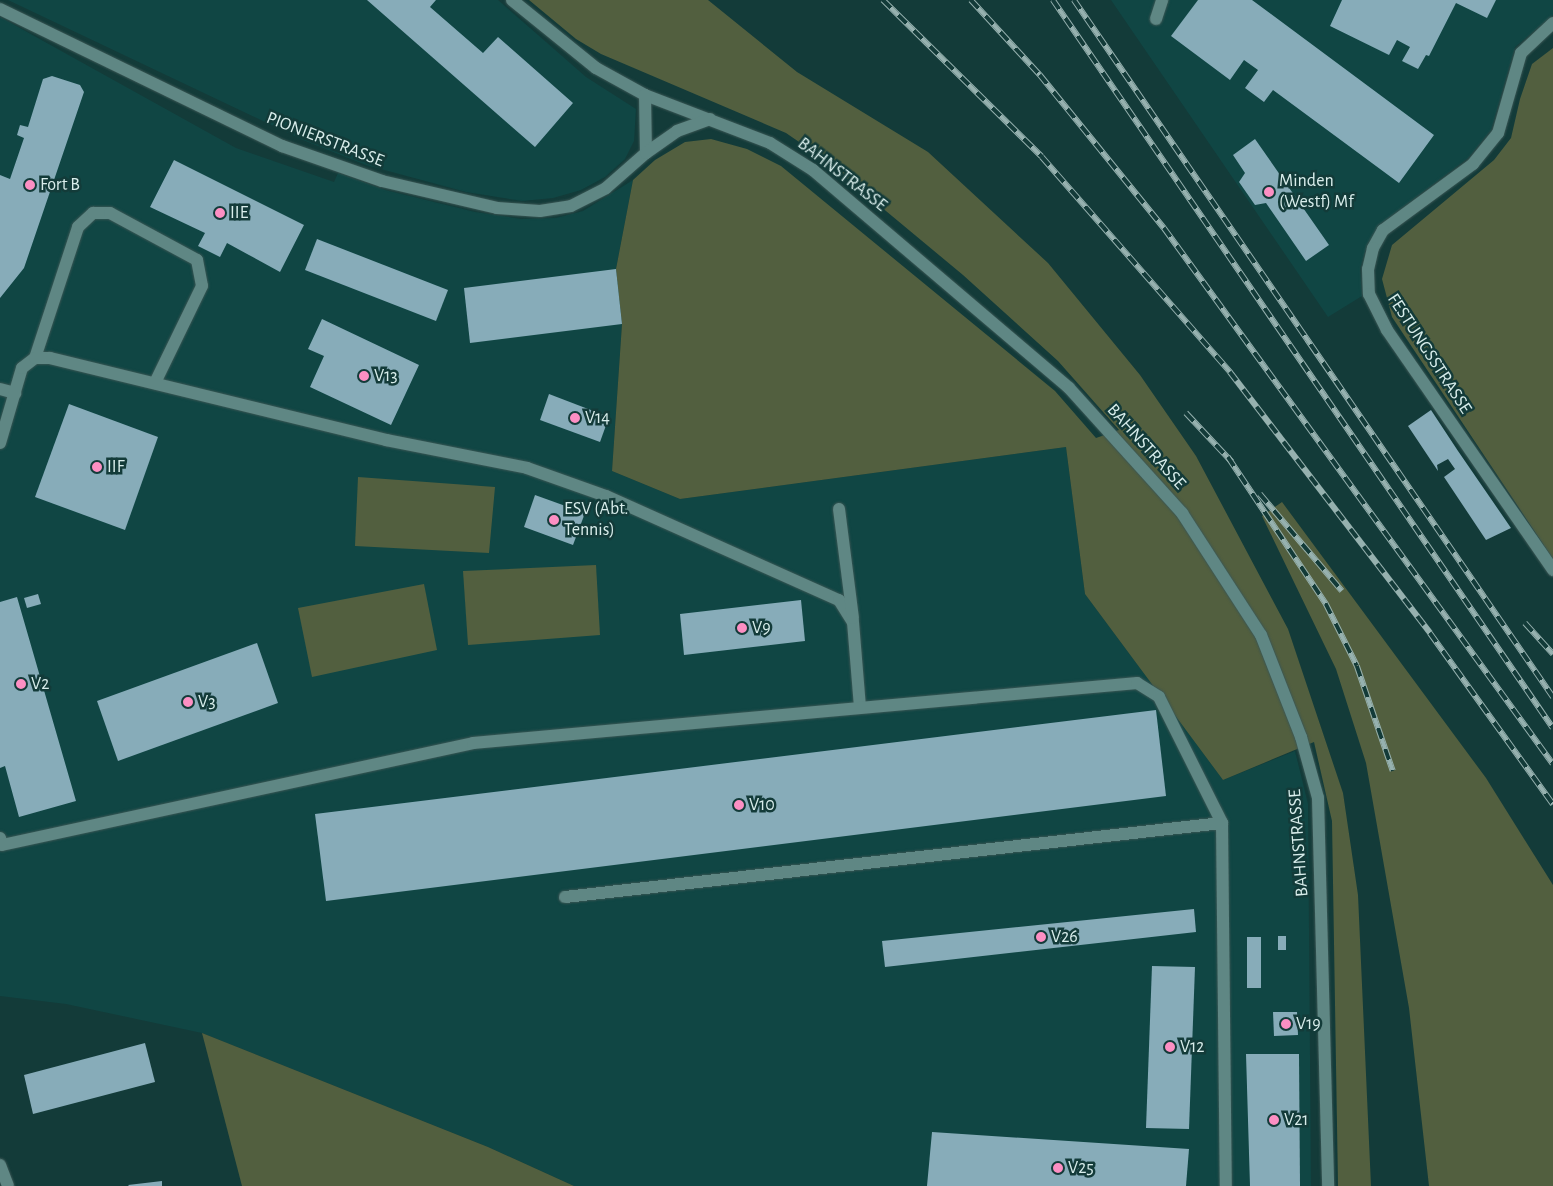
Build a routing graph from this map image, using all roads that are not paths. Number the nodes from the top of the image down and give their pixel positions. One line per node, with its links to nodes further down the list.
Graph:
1 (512, 0): 6 (street, BAHNSTRASSE)
2 (1162, 0): 4 (street)
3 (0, 9): 8 (street, PIONIERSTRASSE)
4 (1156, 19)
5 (1553, 23): 15 (street, FESTUNGSSTRASSE)
6 (645, 95): 7 (street, BAHNSTRASSE); 8 (street)
7 (710, 119): 8 (street, PIONIERSTRASSE); 24 (street, BAHNSTRASSE)
8 (646, 153)
9 (35, 358): 10 (street); 10 (street); 12 (street)
10 (155, 384): 16 (street)
11 (0, 389): 12 (street)
12 (15, 393): 13 (street)
13 (0, 443)
14 (839, 509): 16 (street)
15 (1553, 570)
16 (853, 622): 17 (street)
17 (860, 708): 18 (street); 19 (street)
18 (1222, 823): 20 (street); 23 (street)
19 (0, 838)
20 (566, 897)
21 (0, 1165): 22 (street)
22 (8, 1186)
23 (1226, 1186)
24 (1328, 1186)

